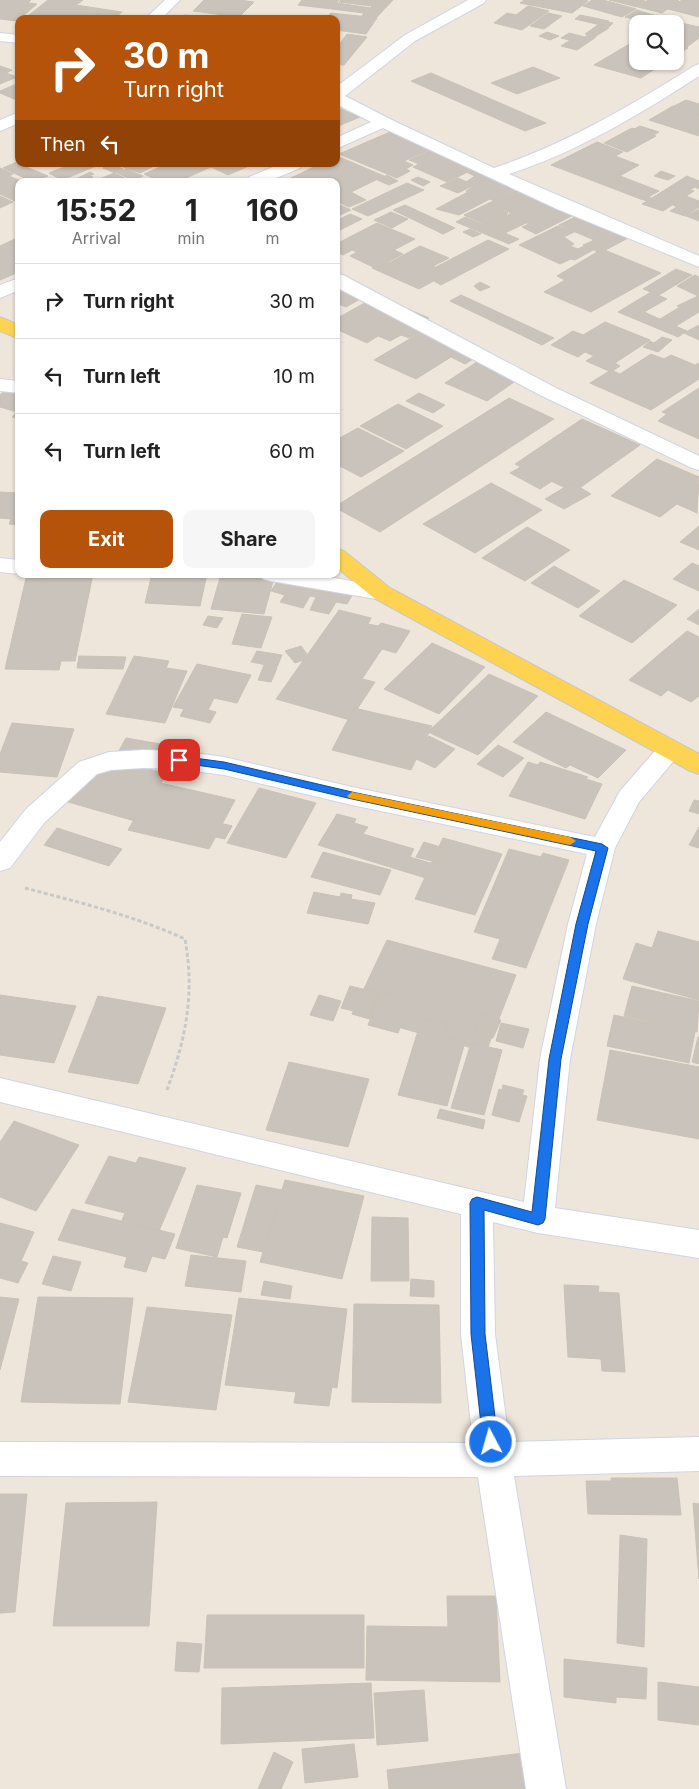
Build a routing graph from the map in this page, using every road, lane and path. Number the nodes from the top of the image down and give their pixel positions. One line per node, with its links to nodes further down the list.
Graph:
1 (173, 0): 3 (street)
2 (478, 0): 7 (street)
3 (156, 15)
4 (0, 37): 5 (street)
5 (15, 39)
6 (699, 69): 14 (street)
7 (340, 93)
8 (340, 98): 10 (street)
9 (15, 119): 11 (street)
10 (382, 123): 12 (street); 14 (street)
11 (0, 126)
12 (340, 142)
13 (287, 167): 15 (street)
14 (493, 174): 16 (street)
15 (262, 178)
16 (699, 262)
17 (340, 282): 24 (street)
18 (15, 285): 19 (street)
19 (0, 292)
20 (0, 323): 21 (main road)
21 (15, 331)
22 (0, 385): 23 (street)
23 (15, 387)
24 (699, 464)
25 (340, 559): 29 (main road)
26 (0, 565): 27 (street)
27 (15, 567)
28 (294, 578): 29 (street)
29 (382, 593): 30 (main road)
30 (670, 750): 31 (main road); 32 (street)
31 (699, 765)
32 (602, 848): 33 (street); 38 (street)
33 (0, 861)
34 (19, 887): 36 (path)
35 (0, 1090): 36 (street)
36 (152, 1127): 37 (street)
37 (477, 1203): 38 (street); 42 (street)
38 (538, 1219): 39 (street)
39 (699, 1244)
40 (699, 1454): 42 (street)
41 (0, 1459): 42 (street)
42 (493, 1460): 43 (street)
43 (546, 1789)

